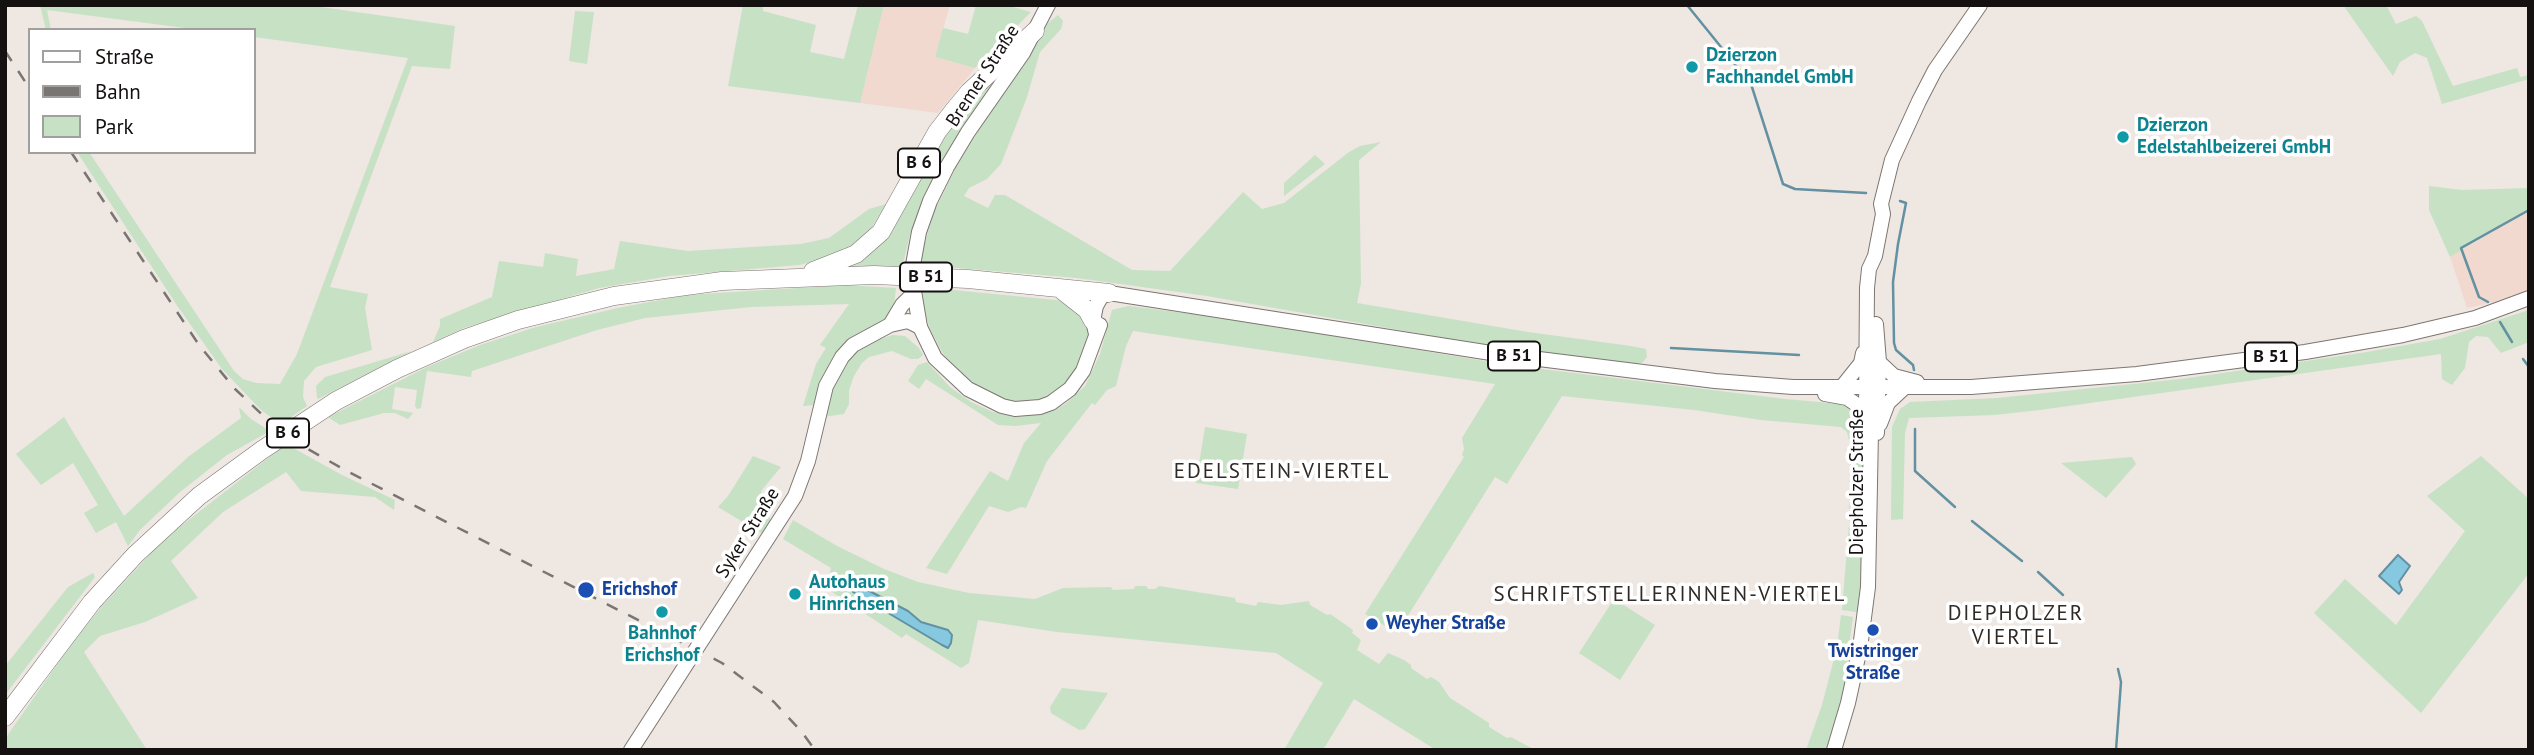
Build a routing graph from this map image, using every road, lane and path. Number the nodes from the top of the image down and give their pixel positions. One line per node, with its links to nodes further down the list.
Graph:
1 (1048, 5): 3 (main road, Bremer Straße / B 6)
2 (1980, 5): 4 (main road, Diepholzer Straße)
3 (1035, 32): 5 (highway, B 6); 7 (main road, Bremer Straße / B 6, bridge)
4 (1875, 256): 14 (main road, Diepholzer Straße); 15 (main road, Diepholzer Straße)
5 (796, 276): 6 (highway, B 51); 24 (highway, B 6)
6 (1057, 286): 8 (highway, B 51); 12 (highway)
7 (914, 291): 10 (main road, Syker Straße); 11 (main road, Bremer Straße / B 6)
8 (1109, 293): 12 (main road, B 6); 16 (main road, B 51)
9 (2529, 298): 20 (main road, B 51)
10 (890, 325): 11 (main road); 13 (main road, Syker Straße)
11 (920, 327): 12 (main road, B 6); 13 (main road, Syker Straße)
12 (1094, 327)
13 (876, 334): 25 (main road, Syker Straße)
14 (1867, 345): 17 (main road); 18 (main road, Diepholzer Straße)
15 (1879, 362): 18 (main road, Diepholzer Straße); 20 (main road)
16 (1793, 387): 17 (main road, B 51); 21 (main road, B 51)
17 (1841, 388): 18 (main road, B 51)
18 (1872, 388): 19 (main road, B 51); 21 (main road, Diepholzer Straße); 22 (main road, Diepholzer Straße)
19 (1903, 388): 20 (main road, B 51); 22 (main road)
20 (1923, 388)
21 (1866, 411): 23 (main road, Diepholzer Straße)
22 (1877, 431): 23 (main road, Diepholzer Straße)
23 (1848, 704): 26 (main road, Diepholzer Straße)
24 (5, 717)
25 (631, 750)
26 (1834, 750)

